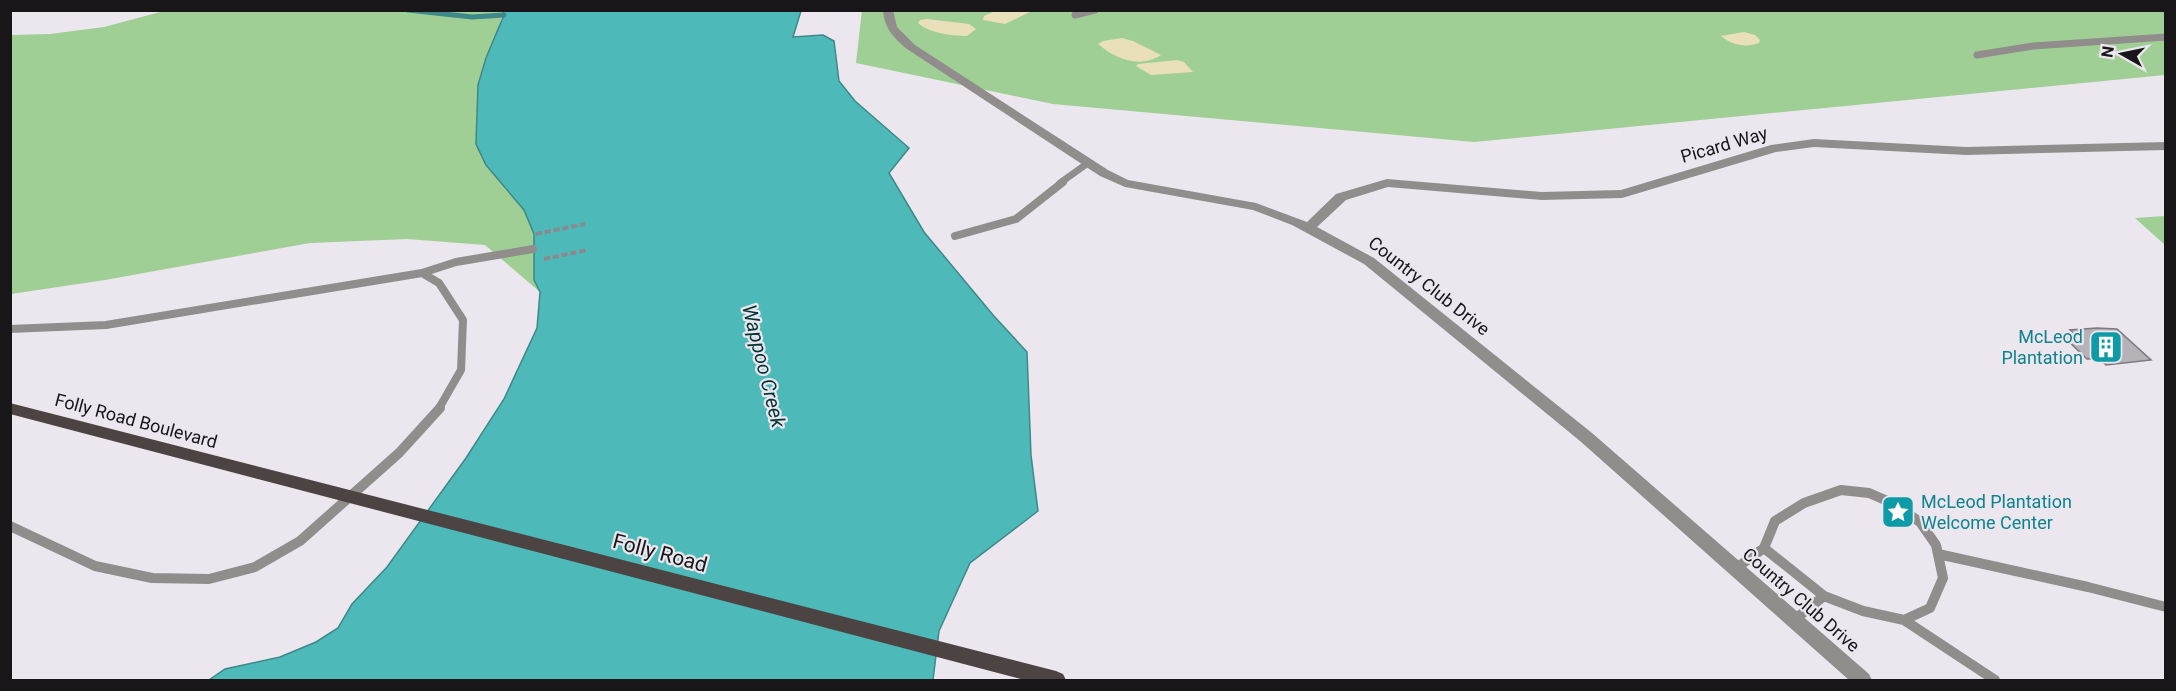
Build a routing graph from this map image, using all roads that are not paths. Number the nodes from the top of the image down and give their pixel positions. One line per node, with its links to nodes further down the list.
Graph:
1 (888, 10): 7 (street, Country Club Drive)
2 (1095, 10): 3 (lane)
3 (1075, 15)
4 (2166, 37): 5 (lane)
5 (1977, 55)
6 (2166, 146): 8 (street, Picard Way)
7 (1088, 163): 8 (street, Country Club Drive); 9 (lane)
8 (1309, 228): 18 (street, Country Club Drive)
9 (956, 236)
10 (533, 249): 11 (lane)
11 (422, 273): 12 (lane); 15 (lane)
12 (10, 329)
13 (10, 408): 14 (main road, Folly Road Boulevard)
14 (252, 472): 23 (main road, Folly Road)
15 (10, 526)
16 (1764, 548): 17 (lane); 18 (lane); 19 (lane)
17 (1938, 554): 20 (lane); 22 (lane)
18 (1735, 569): 21 (street, Country Club Drive)
19 (1824, 596): 21 (lane); 22 (lane)
20 (2166, 607)
21 (1794, 620): 24 (street, Country Club Drive)
22 (1904, 620): 25 (lane)
23 (1054, 680)
24 (1862, 681)
25 (1995, 681)

